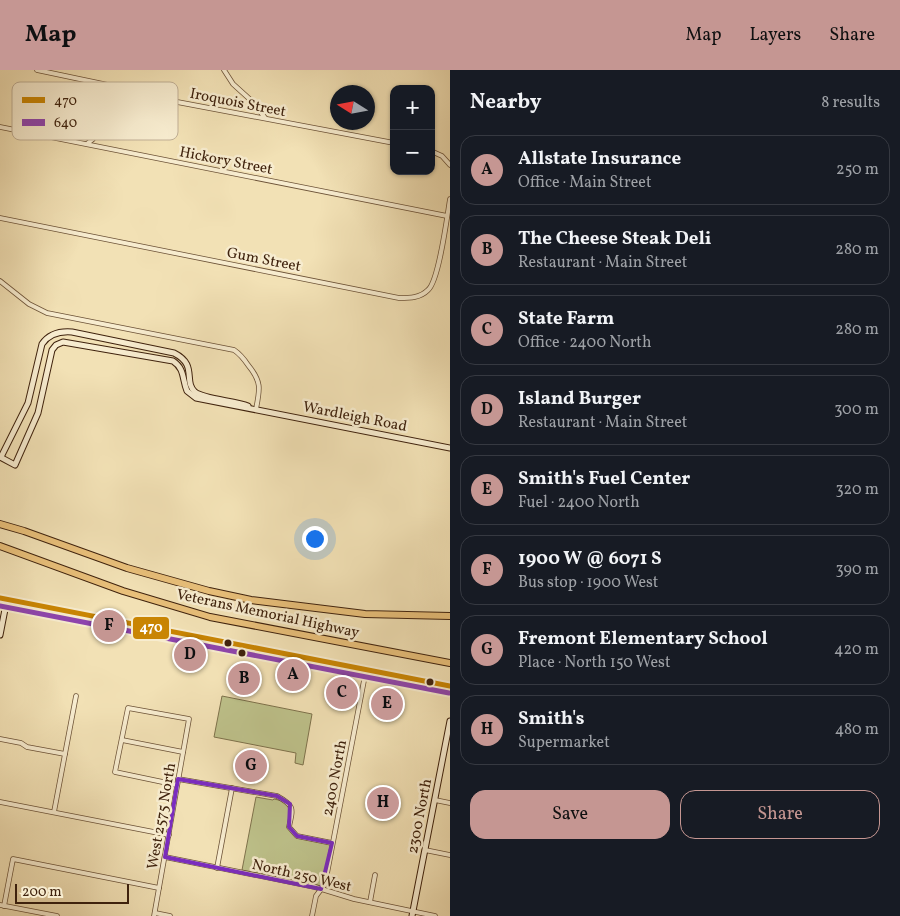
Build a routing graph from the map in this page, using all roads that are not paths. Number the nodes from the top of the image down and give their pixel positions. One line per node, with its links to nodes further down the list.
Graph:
1 (37, 70): 3 (street, Iroquois Street)
2 (224, 70): 5 (street)
3 (94, 82)
4 (178, 101): 5 (street, Iroquois Street)
5 (265, 118): 8 (street, Iroquois Street)
6 (66, 140): 9 (street, Hickory Street)
7 (92, 140): 9 (street)
8 (390, 142)
9 (86, 144): 13 (street, Hickory Street)
10 (435, 153): 11 (street)
11 (450, 165)
12 (450, 199): 13 (street, Gum Street)
13 (447, 216): 14 (street, Gum Street)
14 (0, 218)
15 (0, 281): 16 (street)
16 (256, 409): 17 (main road, Wardleigh Road); 18 (main road); 18 (main road)
17 (450, 448)
18 (1, 457)
19 (0, 519): 21 (highway)
20 (0, 524): 21 (highway, Veterans Memorial Highway)
21 (24, 531): 25 (highway, Veterans Memorial Highway)
22 (0, 546): 27 (highway, Veterans Memorial Highway)
23 (0, 598): 24 (main road)
24 (7, 599): 26 (main road); 28 (main road)
25 (450, 616)
26 (0, 635)
27 (450, 663)
28 (366, 670): 29 (main road); 45 (street, 2400 North)
29 (450, 686)
30 (76, 696): 36 (street)
31 (450, 721): 34 (main road, 2300 North)
32 (0, 739): 36 (street)
33 (122, 740): 35 (street); 35 (street, West 2575 North); 38 (street)
34 (447, 750): 40 (main road, 2300 North)
35 (183, 752): 37 (street, West 2575 North)
36 (65, 754): 43 (street)
37 (178, 779): 38 (street, West 2575 North); 39 (street)
38 (177, 784): 44 (street, West 2575 North)
39 (232, 788): 45 (street); 49 (street)
40 (434, 800): 42 (street); 46 (main road, 2300 North)
41 (0, 802): 43 (street)
42 (450, 803)
43 (54, 812): 44 (street)
44 (170, 835): 48 (street, West 2575 North)
45 (332, 843): 52 (street, 2400 North)
46 (425, 850): 47 (street); 56 (main road, 2300 North)
47 (450, 855)
48 (165, 857): 49 (street, North 250 West); 51 (street, West 2575 North)
49 (217, 868): 52 (street, North 250 West)
50 (375, 875): 53 (street)
51 (159, 888): 54 (street); 55 (street, West 2575 North)
52 (321, 889): 53 (street, North 250 West); 59 (street, 2400 North)
53 (370, 902): 56 (street, North 250 West)
54 (2, 905): 57 (street)
55 (154, 914): 58 (street)
56 (413, 914): 60 (street, North 250 West)
57 (57, 916)
58 (170, 916)
59 (312, 916)
60 (435, 916)

